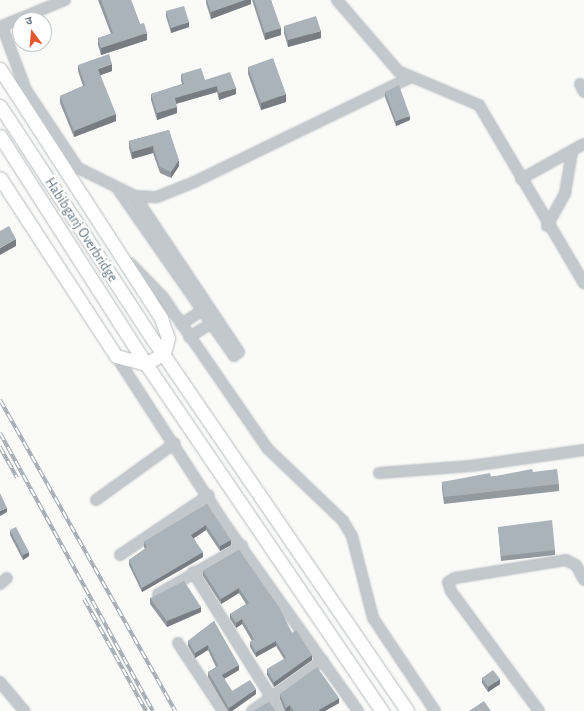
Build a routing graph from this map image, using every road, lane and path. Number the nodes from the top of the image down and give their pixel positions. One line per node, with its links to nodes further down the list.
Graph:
1 (65, 0): 13 (street)
2 (336, 0): 5 (street)
3 (344, 0): 5 (street)
4 (0, 69): 16 (main road)
5 (402, 70): 6 (street)
6 (411, 77): 12 (street); 14 (street)
7 (0, 106): 21 (main road, Habibganj Overbridge)
8 (0, 136): 23 (main road, Habibganj Overbridge)
9 (584, 144): 10 (street)
10 (572, 152): 12 (street); 15 (street)
11 (0, 178): 22 (main road)
12 (521, 179): 15 (street)
13 (119, 191): 14 (street); 18 (street)
14 (135, 196): 18 (street)
15 (547, 226): 17 (street)
16 (116, 248): 19 (street); 21 (main road)
17 (584, 283)
18 (205, 308): 19 (street); 20 (street)
19 (181, 324): 20 (street)
20 (189, 337): 45 (street)
21 (164, 353): 23 (main road); 44 (main road, Habibganj Overbridge)
22 (116, 356): 23 (main road); 24 (street)
23 (146, 364): 43 (main road, Habibganj Overbridge)
24 (175, 443): 27 (street); 28 (street)
25 (584, 450): 26 (street)
26 (379, 473)
27 (209, 494): 29 (street); 30 (street)
28 (96, 500)
29 (242, 546): 31 (street); 35 (street)
30 (120, 555)
31 (193, 572): 33 (street); 37 (street)
32 (584, 580): 46 (street)
33 (158, 594)
34 (178, 643): 39 (street)
35 (323, 660): 37 (street); 42 (street)
36 (0, 682): 38 (street)
37 (271, 698): 40 (street); 41 (street)
38 (24, 711)
39 (223, 711)
40 (252, 711)
41 (280, 711)
42 (358, 711)
43 (382, 711)
44 (407, 711)
45 (435, 711)
46 (539, 711)

